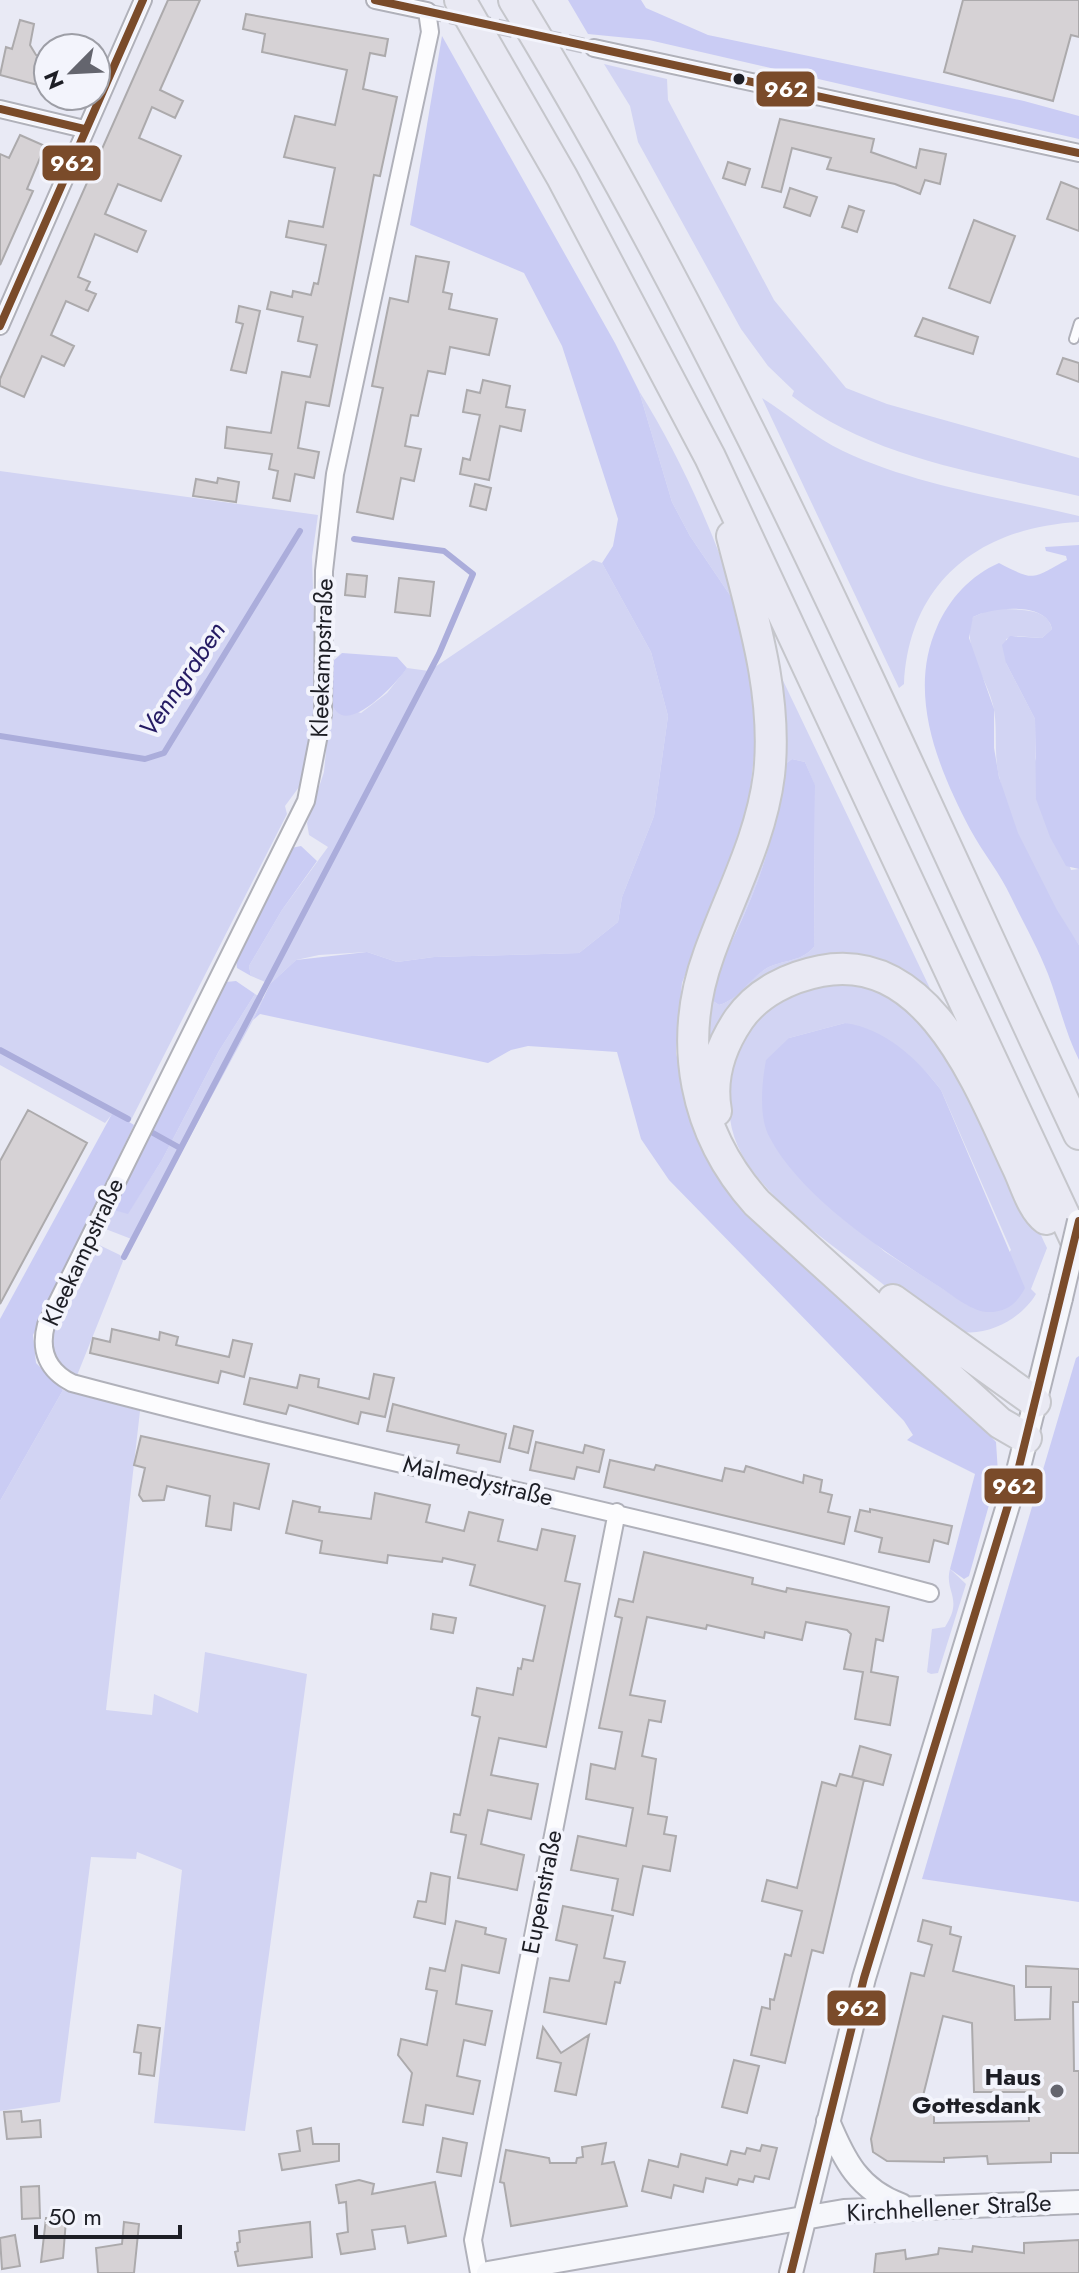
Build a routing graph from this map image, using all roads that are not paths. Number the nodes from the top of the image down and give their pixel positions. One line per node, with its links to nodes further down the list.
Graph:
1 (143, 0): 7 (street)
2 (375, 0): 15 (street, Kleekampstraße)
3 (460, 0): 12 (highway)
4 (514, 0): 13 (highway)
5 (594, 48): 8 (street)
6 (0, 109): 7 (street)
7 (84, 129): 10 (street)
8 (1079, 153)
9 (1079, 323): 11 (lane)
10 (0, 326)
11 (1074, 339)
12 (710, 457): 14 (highway); 17 (highway)
13 (1079, 1134)
14 (1077, 1234): 16 (main road, bridge); 16 (highway)
15 (43, 1348): 18 (street, Malmedystraße)
16 (1035, 1402): 17 (main road)
17 (1026, 1438): 20 (main road)
18 (617, 1512): 19 (street, Malmedystraße); 24 (street, Eupenstraße)
19 (930, 1593)
20 (828, 2121): 22 (main road); 23 (main road)
21 (1079, 2202): 22 (main road, Kirchhellener Straße)
22 (910, 2208): 23 (main road, Kirchhellener Straße)
23 (805, 2218): 25 (main road, Kirchhellener Straße); 26 (main road)
24 (479, 2273)
25 (488, 2273)
26 (791, 2273)

